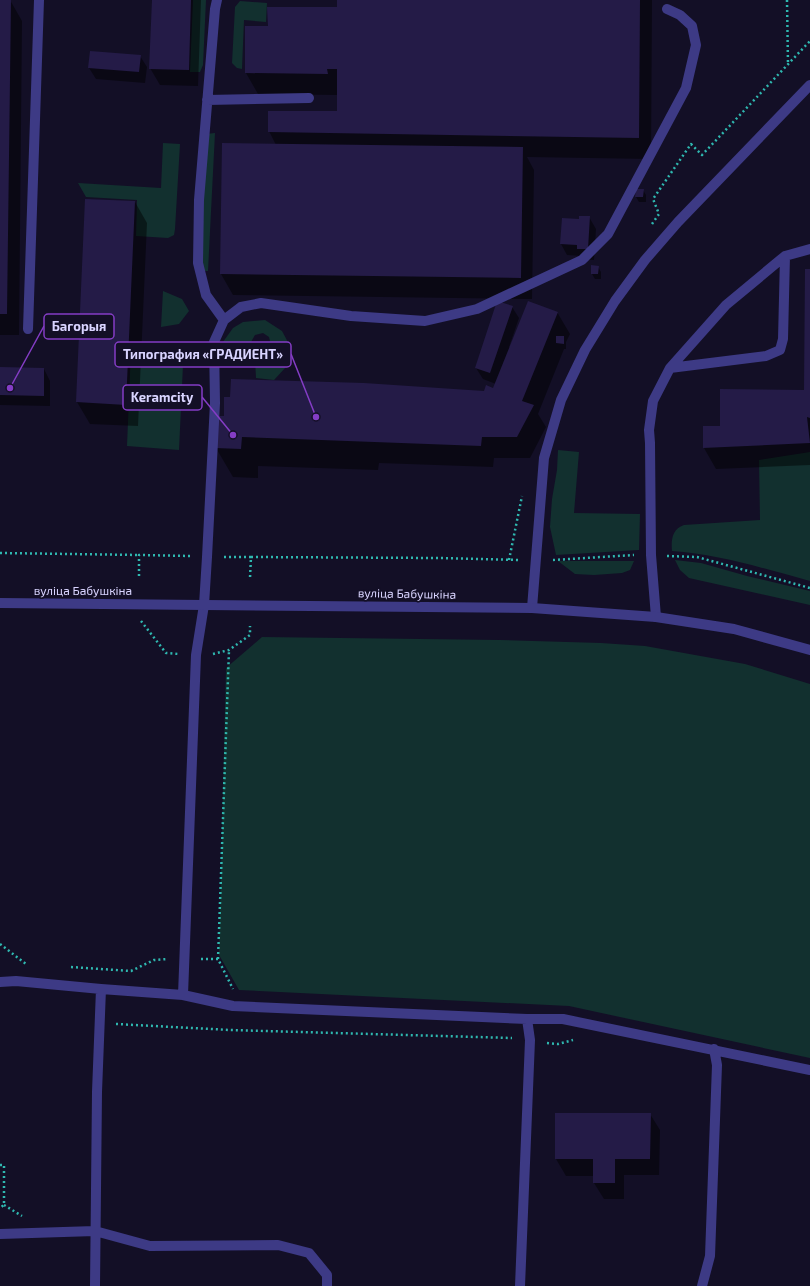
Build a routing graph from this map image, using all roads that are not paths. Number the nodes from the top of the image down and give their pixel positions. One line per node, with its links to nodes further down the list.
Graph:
1 (39, 0): 10 (street)
2 (217, 0): 6 (street)
3 (667, 9): 9 (street)
4 (810, 85): 14 (street)
5 (309, 98): 6 (street)
6 (207, 100): 9 (street)
7 (810, 249): 8 (street)
8 (785, 256): 11 (street); 11 (street)
9 (224, 320): 13 (street)
10 (28, 329)
11 (670, 368): 15 (street)
12 (0, 603): 13 (street, вуліца Бабушкіна)
13 (204, 605): 14 (street, вуліца Бабушкіна); 19 (street)
14 (532, 608): 15 (street, вуліца Бабушкіна)
15 (656, 617): 16 (street, вуліца Бабушкіна)
16 (810, 650)
17 (0, 982): 18 (street)
18 (101, 989): 19 (street); 23 (street)
19 (183, 995): 20 (street)
20 (527, 1018): 21 (street); 27 (street)
21 (714, 1049): 22 (street); 28 (street)
22 (810, 1070)
23 (95, 1231): 24 (street); 25 (street); 26 (street)
24 (0, 1234)
25 (95, 1286)
26 (327, 1286)
27 (520, 1286)
28 (702, 1286)

